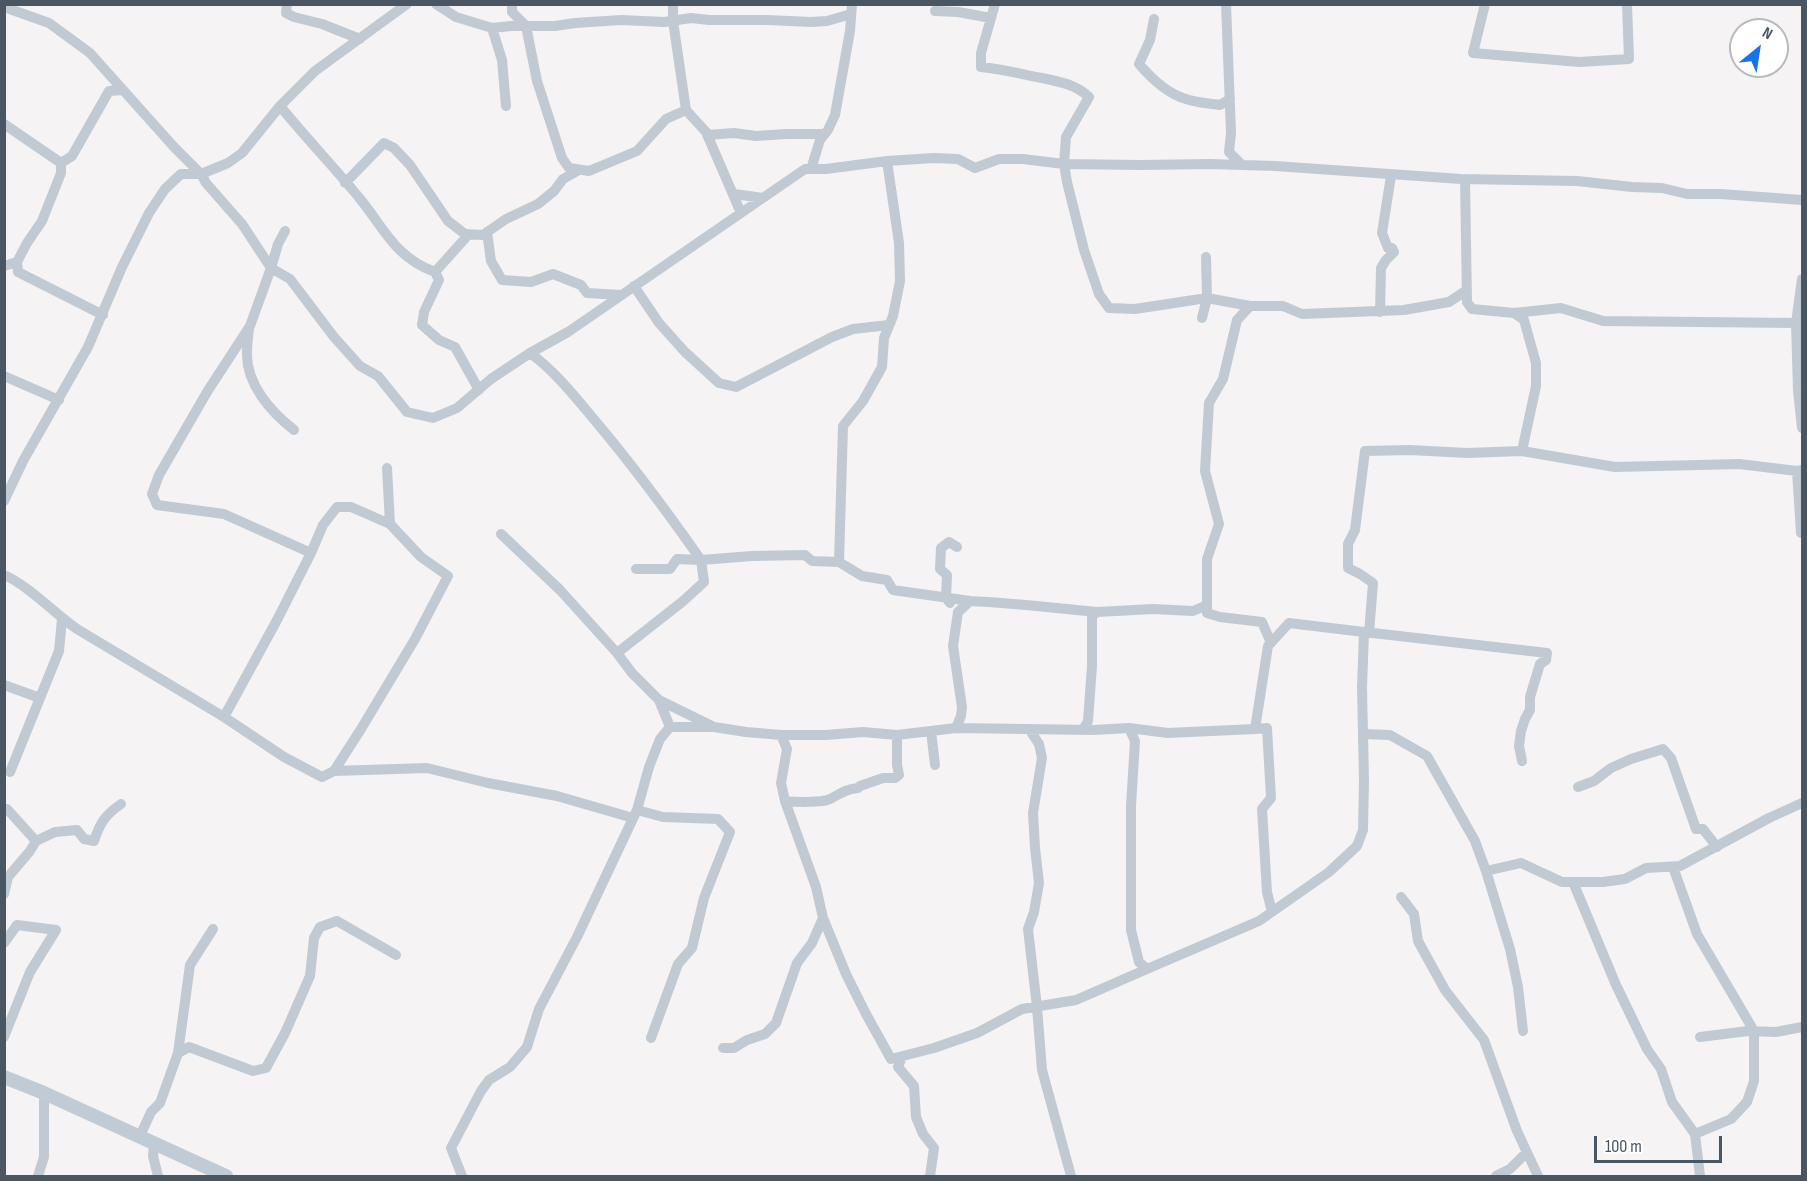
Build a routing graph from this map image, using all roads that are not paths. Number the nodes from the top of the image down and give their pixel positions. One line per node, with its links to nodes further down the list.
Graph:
1 (287, 4): 18 (street)
2 (407, 4): 18 (street)
3 (436, 4): 17 (street)
4 (512, 4): 16 (street)
5 (673, 4): 15 (street)
6 (995, 4): 13 (street)
7 (1226, 4): 20 (street)
8 (1485, 4): 9 (street)
9 (1627, 4)
10 (4, 7): 19 (street)
11 (852, 9): 15 (street); 26 (street)
12 (934, 11): 13 (street)
13 (991, 18): 29 (street)
14 (1154, 19): 20 (street)
15 (673, 21): 16 (street); 23 (street)
16 (526, 26): 17 (street); 32 (street)
17 (492, 28): 22 (street)
18 (360, 39): 21 (street)
19 (123, 90): 28 (street); 33 (street)
20 (1230, 99): 30 (street)
21 (280, 106): 33 (street); 36 (street)
22 (507, 106)
23 (686, 110): 25 (street); 32 (street)
24 (4, 124): 28 (street)
25 (707, 135): 26 (street); 37 (street)
26 (825, 135): 31 (street)
27 (887, 161): 29 (street); 31 (street); 59 (street)
28 (61, 163): 45 (street)
29 (1064, 164): 30 (street); 52 (street)
30 (1242, 165): 34 (street)
31 (811, 169): 38 (street)
32 (579, 170): 42 (street)
33 (201, 174): 46 (street); 56 (street)
34 (1392, 176): 35 (street); 54 (street)
35 (1465, 179): 39 (street); 50 (street)
36 (345, 183): 43 (street); 47 (street)
37 (734, 194): 38 (street); 40 (street)
38 (763, 198): 40 (street)
39 (1803, 200)
40 (741, 213): 49 (street)
41 (285, 231): 46 (street)
42 (487, 232): 43 (street); 51 (street)
43 (469, 234): 47 (street)
44 (1206, 257): 52 (street)
45 (11, 267): 56 (street)
46 (271, 268): 60 (street); 63 (street)
47 (435, 272): 63 (street)
48 (1803, 279): 58 (street)
49 (634, 286): 51 (street); 59 (street)
50 (1467, 290): 54 (street); 55 (street)
51 (621, 295): 61 (street)
52 (1207, 298): 53 (street); 57 (street)
53 (1250, 306): 54 (street); 83 (street)
54 (1380, 312)
55 (1514, 313): 58 (street); 67 (street)
56 (103, 315): 64 (street)
57 (1202, 318)
58 (1796, 323): 65 (street)
59 (889, 325): 78 (street)
60 (250, 326): 66 (street); 76 (street)
61 (530, 354): 63 (street); 77 (street)
62 (4, 376): 64 (street)
63 (478, 390)
64 (59, 400): 70 (street)
65 (1803, 429)
66 (294, 430)
67 (1522, 451): 69 (street); 87 (street)
68 (387, 468): 72 (street)
69 (1800, 471): 73 (street)
70 (10, 477): 71 (street)
71 (4, 501)
72 (390, 524): 76 (street); 107 (street)
73 (1801, 533)
74 (501, 534): 89 (street)
75 (957, 547): 81 (street)
76 (311, 552): 93 (street)
77 (701, 560): 78 (street); 79 (street); 89 (street)
78 (839, 562): 81 (street)
79 (636, 569)
80 (4, 575): 86 (street)
81 (946, 598): 82 (street); 84 (street)
82 (970, 601): 84 (street); 85 (street)
83 (1207, 605): 85 (street); 88 (street)
84 (958, 612): 96 (street)
85 (1097, 612): 100 (street)
86 (62, 619): 91 (street); 93 (street)
87 (1367, 632): 88 (street); 102 (street); 105 (street)
88 (1271, 643): 99 (street)
89 (617, 653): 92 (street)
90 (4, 685): 91 (street)
91 (40, 698): 108 (street)
92 (659, 700): 94 (street); 95 (street)
93 (224, 717): 107 (street)
94 (669, 727): 95 (street); 114 (street)
95 (714, 727): 103 (street)
96 (956, 728): 98 (street); 101 (street)
97 (1129, 728): 99 (street); 100 (street); 128 (street)
98 (1029, 729): 100 (street); 129 (street)
99 (1255, 729): 123 (street)
100 (1083, 730)
101 (931, 731): 104 (street); 106 (street)
102 (1363, 734): 118 (street); 123 (street)
103 (781, 735): 104 (street); 110 (street)
104 (897, 735): 110 (street)
105 (1522, 761)
106 (935, 765)
107 (334, 771): 114 (street)
108 (10, 772)
109 (1578, 787): 116 (street)
110 (785, 801): 124 (street)
111 (1803, 803): 116 (street)
112 (121, 804): 115 (street)
113 (7, 809): 115 (street)
114 (635, 814): 135 (street); 148 (street)
115 (36, 841): 119 (street)
116 (1717, 848): 117 (street)
117 (1673, 867): 120 (street); 132 (street)
118 (1486, 870): 120 (street); 131 (street)
119 (6, 879): 121 (street)
120 (1573, 882): 141 (street)
121 (4, 894)
122 (1401, 897): 144 (street)
123 (1272, 912): 128 (street)
124 (823, 918): 136 (street); 138 (street)
125 (213, 929): 137 (street)
126 (4, 943): 134 (street)
127 (396, 955): 137 (street)
128 (1147, 969): 129 (street)
129 (1037, 1007): 138 (street); 150 (street)
130 (1803, 1027): 132 (street)
131 (1523, 1031)
132 (1754, 1031): 133 (street); 141 (street)
133 (1700, 1036)
134 (4, 1037)
135 (651, 1038)
136 (723, 1048)
137 (178, 1053): 142 (street)
138 (902, 1057): 149 (street)
139 (4, 1077): 140 (street)
140 (44, 1093): 142 (street); 145 (street)
141 (1695, 1134): 153 (street)
142 (139, 1138): 143 (street)
143 (154, 1144): 146 (street); 147 (street)
144 (1527, 1152): 151 (street); 152 (street)
145 (38, 1176)
146 (158, 1176)
147 (226, 1176)
148 (462, 1176)
149 (930, 1176)
150 (1071, 1176)
151 (1496, 1176)
152 (1538, 1176)
153 (1700, 1176)

